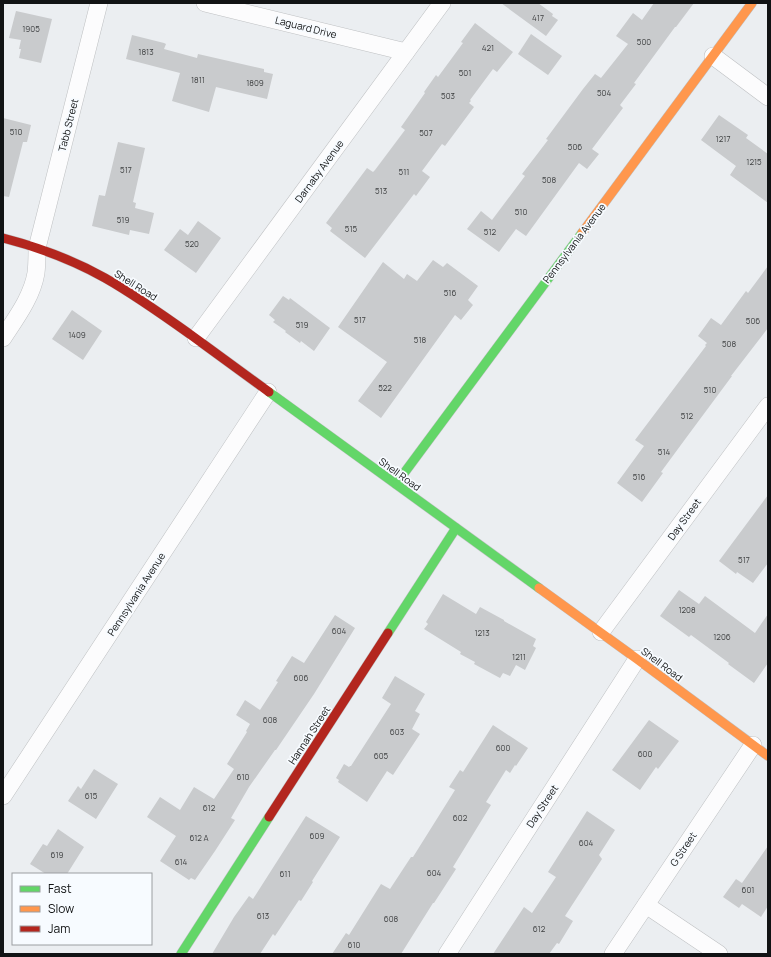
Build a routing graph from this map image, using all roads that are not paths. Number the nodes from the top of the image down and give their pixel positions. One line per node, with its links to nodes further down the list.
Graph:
1 (99, 3): 9 (street, Tabb Street)
2 (205, 3): 5 (street, Laguard Drive)
3 (442, 3): 5 (street, Darnaby Avenue)
4 (752, 3): 6 (street, Pennsylvania Avenue)
5 (406, 52): 11 (street, Darnaby Avenue)
6 (713, 56): 7 (street); 14 (street, Pennsylvania Avenue)
7 (768, 97)
8 (3, 238): 9 (street, Shell Road)
9 (37, 248): 10 (street, Tabb Street); 11 (street, Shell Road)
10 (3, 338)
11 (196, 338): 12 (street, Shell Road)
12 (268, 392): 14 (street, Shell Road); 20 (street, Pennsylvania Avenue)
13 (768, 406): 16 (street, Day Street)
14 (396, 484): 15 (street, Shell Road)
15 (456, 528): 16 (street, Shell Road); 22 (street, Hannah Street)
16 (601, 632): 17 (street, Shell Road)
17 (637, 659): 18 (street, Shell Road); 23 (street, Day Street)
18 (753, 745): 19 (street, Shell Road); 21 (street, G Street)
19 (768, 756)
20 (3, 796)
21 (646, 905): 24 (street, G Street); 25 (street)
22 (181, 954)
23 (447, 954)
24 (613, 954)
25 (719, 954)

